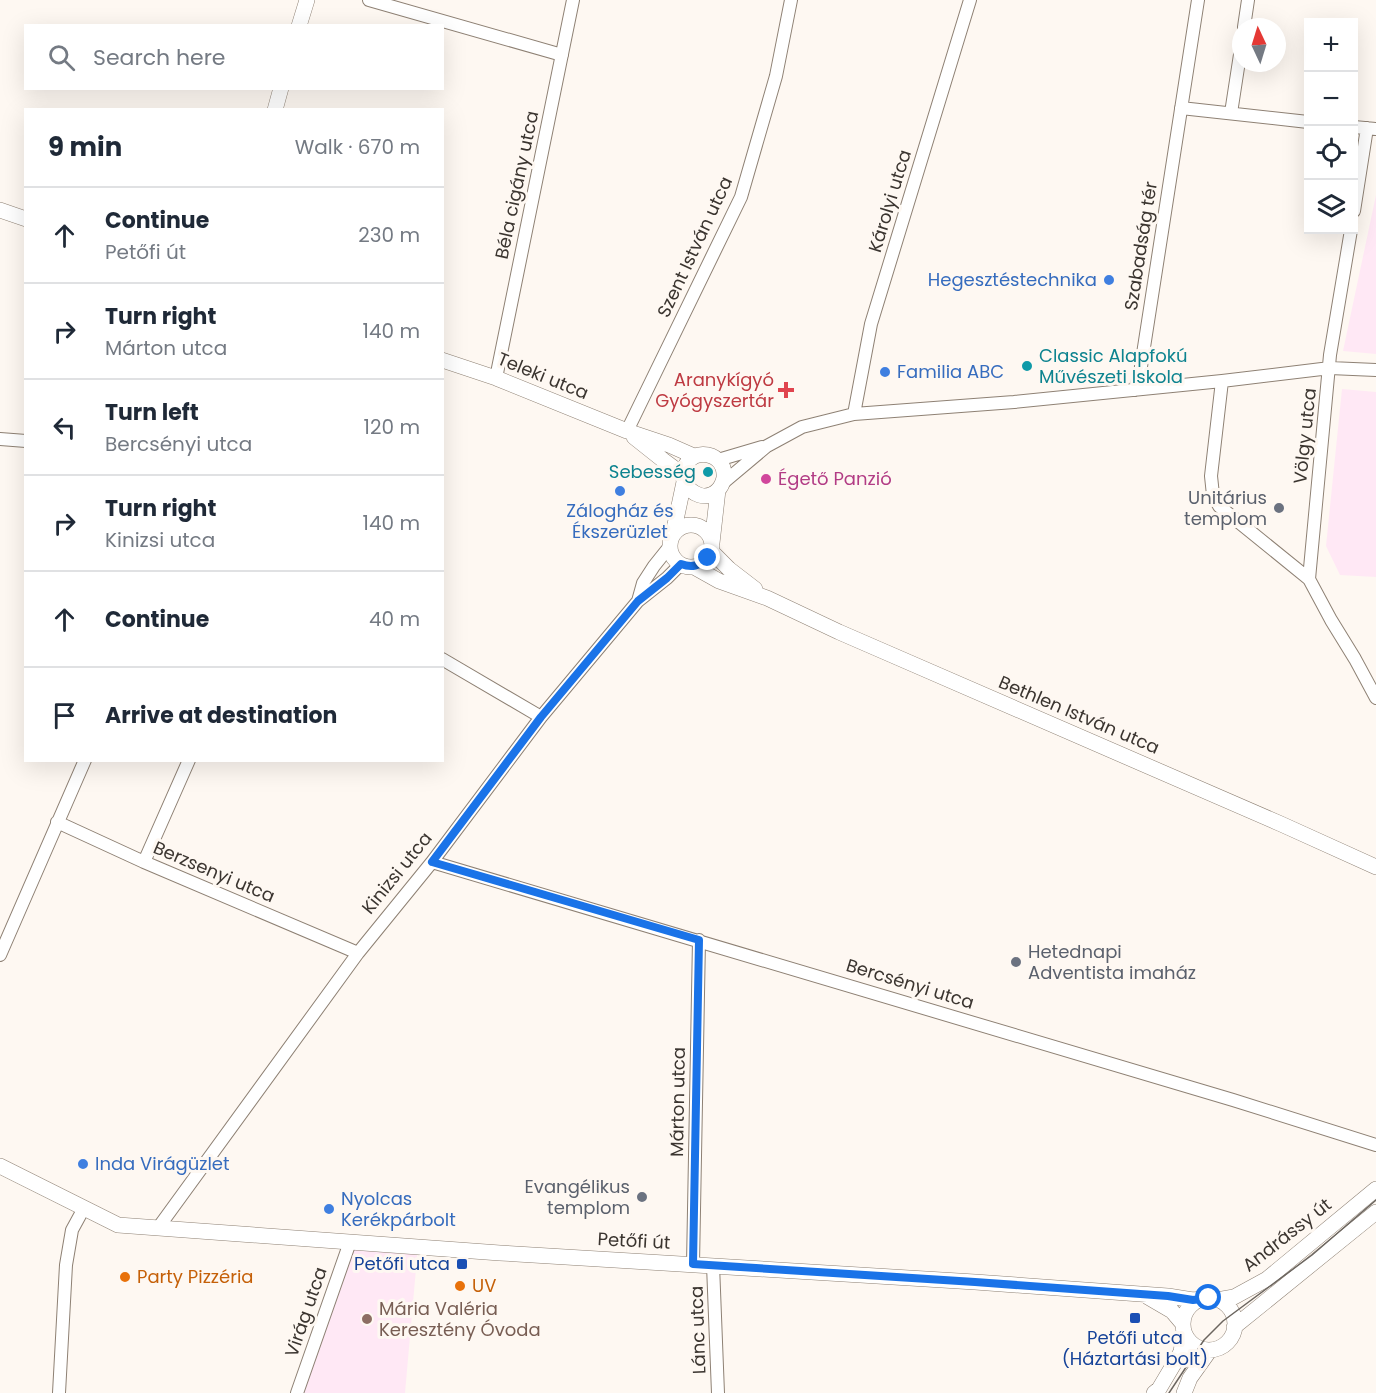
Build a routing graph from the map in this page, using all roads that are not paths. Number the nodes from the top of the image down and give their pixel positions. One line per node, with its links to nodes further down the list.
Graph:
1 (307, 0): 9 (street)
2 (369, 0): 10 (street)
3 (573, 0): 10 (street, Béla cigány utca)
4 (791, 0): 29 (street, Szent István utca)
5 (970, 0): 28 (street, Károlyi utca)
6 (1198, 0): 14 (street, Szabadság tér)
7 (1248, 0): 8 (street)
8 (1245, 18)
9 (300, 24)
10 (562, 55): 25 (street, Béla cigány utca)
11 (1237, 72): 15 (street)
12 (281, 90): 13 (street)
13 (276, 108)
14 (1181, 108): 15 (street); 27 (street, Szabadság tér)
15 (1231, 113): 16 (street)
16 (1304, 122)
17 (1371, 129): 18 (street)
18 (1358, 188)
19 (0, 210): 20 (street)
20 (24, 218)
21 (1350, 234): 23 (street)
22 (444, 361): 25 (street, Teleki utca)
23 (1330, 368): 24 (street); 26 (street); 40 (street, Völgy utca)
24 (1376, 370)
25 (496, 378): 29 (street, Teleki utca)
26 (1222, 381): 27 (street); 40 (street)
27 (1135, 390): 28 (street)
28 (854, 414): 32 (street)
29 (627, 431): 33 (street, Teleki utca); 35 (street, Teleki utca)
30 (0, 439): 31 (street)
31 (24, 441)
32 (766, 446): 34 (street); 36 (street)
33 (694, 456): 34 (street); 35 (street)
34 (718, 460): 36 (street)
35 (683, 478): 36 (street); 37 (street, Kinizsi utca)
36 (721, 487): 38 (street)
37 (672, 540): 38 (street); 39 (street); 42 (street, Kinizsi utca)
38 (712, 547): 39 (street); 41 (street, Bethlen István utca)
39 (687, 566): 41 (street, Bethlen István utca); 42 (street)
40 (1309, 579): 44 (street)
41 (767, 598): 51 (street, Bethlen István utca)
42 (638, 601): 45 (street, Kinizsi utca)
43 (444, 660): 45 (street)
44 (1376, 698)
45 (541, 717): 50 (street, Kinizsi utca)
46 (84, 762): 48 (street)
47 (188, 762): 49 (street)
48 (57, 822): 49 (street, Berzsenyi utca); 53 (street)
49 (144, 862): 54 (street, Berzsenyi utca)
50 (432, 862): 52 (street, Bercsényi utca); 54 (street, Kinizsi utca)
51 (1376, 867)
52 (699, 940): 55 (street, Bercsényi utca); 62 (street, Márton utca)
53 (0, 953)
54 (358, 953): 60 (street, Kinizsi utca)
55 (1376, 1146)
56 (0, 1166): 58 (street, Petőfi út)
57 (1376, 1189): 66 (street, Andrássy út)
58 (84, 1208): 60 (street, Petőfi út); 70 (street)
59 (1376, 1212): 67 (street, Andrássy út)
60 (158, 1228): 61 (street, Petőfi út)
61 (350, 1242): 62 (street, Petőfi út); 71 (street, Virág utca)
62 (693, 1264): 63 (street, Petőfi út)
63 (713, 1265): 64 (street, Petőfi út); 72 (street, Lánc utca)
64 (1143, 1294): 65 (street, Petőfi út); 68 (street, Petőfi út)
65 (1201, 1299): 66 (street); 68 (street)
66 (1217, 1300): 67 (street)
67 (1234, 1327): 69 (street)
68 (1184, 1328): 69 (street); 73 (street)
69 (1210, 1350): 74 (street)
70 (59, 1393)
71 (297, 1393)
72 (718, 1393)
73 (1154, 1393)
74 (1184, 1393)

